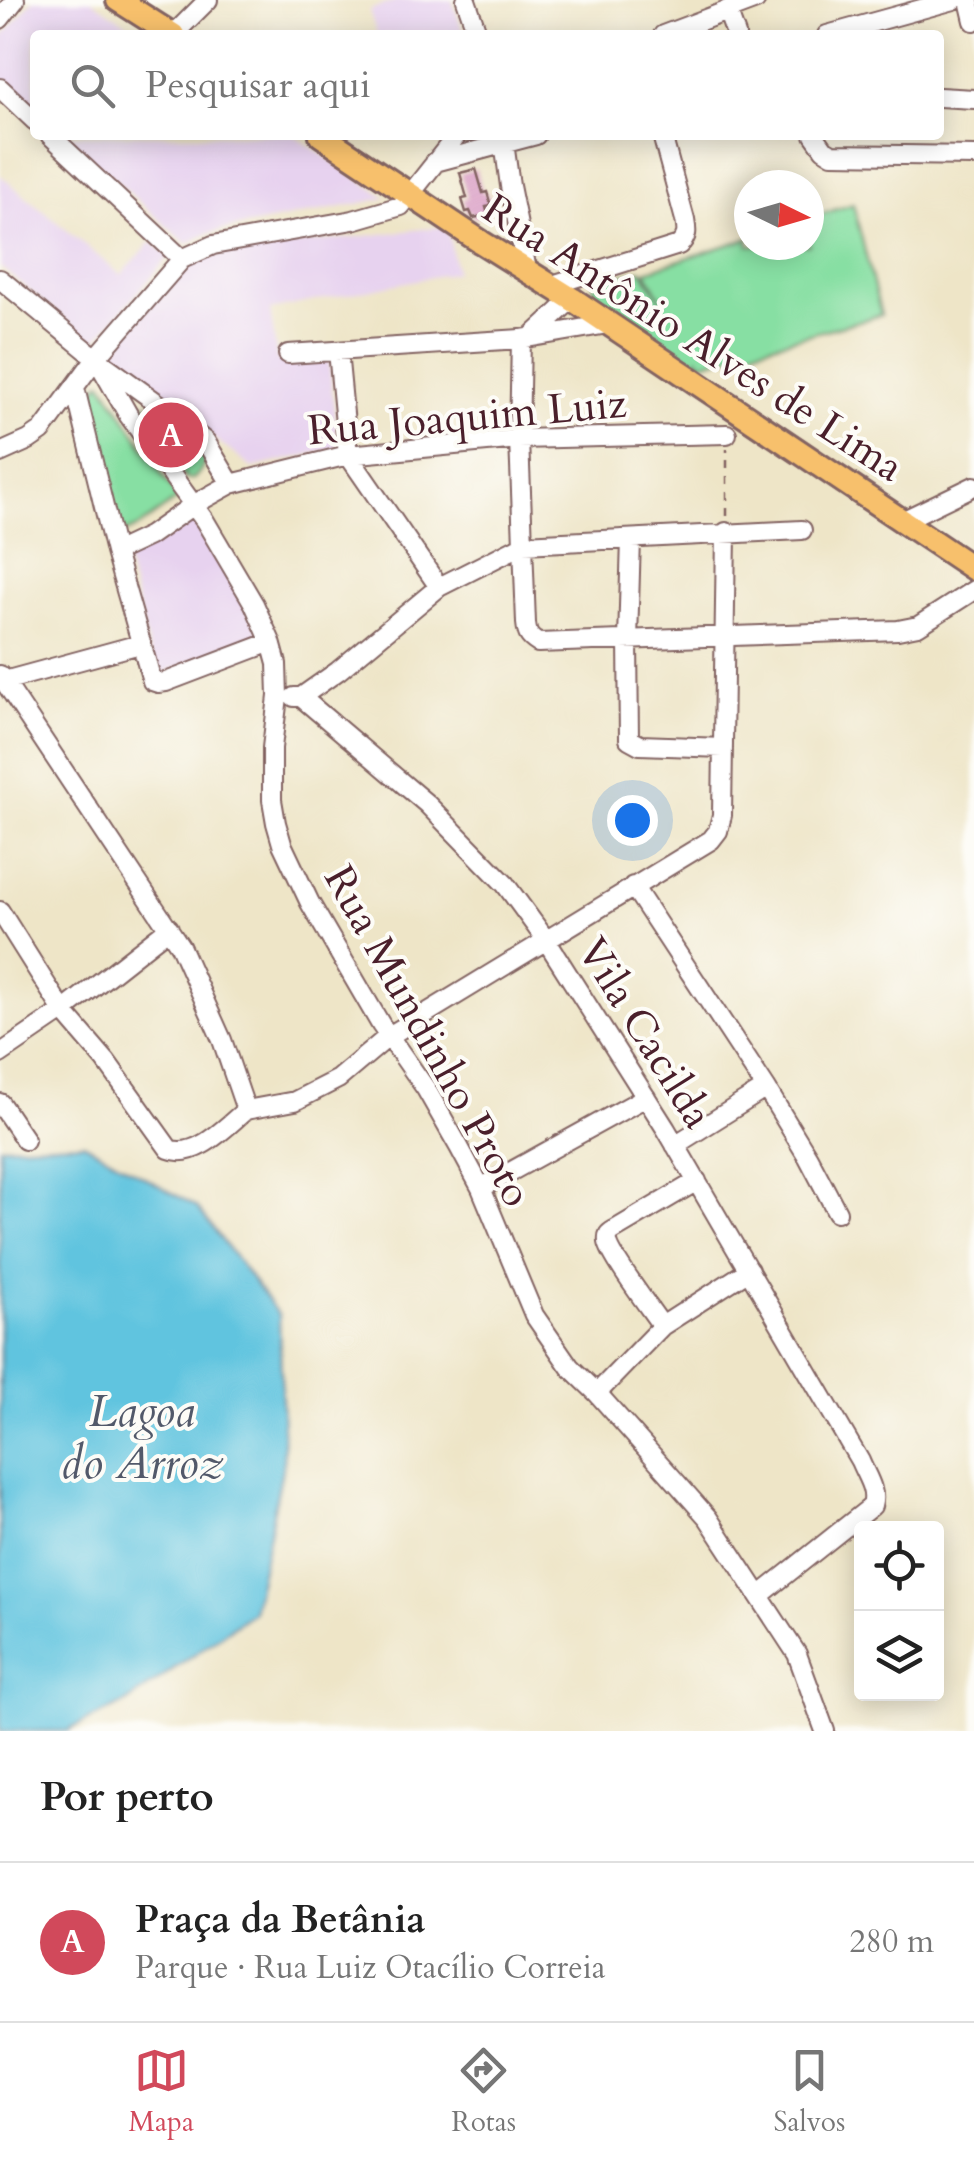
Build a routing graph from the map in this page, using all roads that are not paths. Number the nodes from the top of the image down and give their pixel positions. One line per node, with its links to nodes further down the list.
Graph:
1 (16, 0): 9 (street)
2 (118, 0): 11 (main road)
3 (208, 0): 12 (street)
4 (466, 0): 13 (street)
5 (756, 0): 8 (street)
6 (954, 0): 16 (street)
7 (969, 0): 10 (street)
8 (727, 10): 14 (street); 15 (street)
9 (0, 20)
10 (974, 20)
11 (165, 30)
12 (178, 30)
13 (476, 30)
14 (676, 30)
15 (734, 30)
16 (845, 30)
17 (0, 88): 20 (street)
18 (944, 98): 19 (street)
19 (974, 99)
20 (30, 116)
21 (55, 140): 30 (street)
22 (328, 140): 29 (main road, Rua Antônio Alves de Lima)
23 (453, 140): 28 (street)
24 (504, 140): 28 (street); 31 (street)
25 (663, 140): 33 (street)
26 (818, 140): 27 (street)
27 (974, 156)
28 (436, 162): 29 (street)
29 (410, 196): 30 (street); 31 (main road, Rua Antônio Alves de Lima)
30 (182, 259): 39 (street)
31 (527, 270): 33 (main road, Rua Antônio Alves de Lima)
32 (0, 280): 39 (street)
33 (549, 286): 34 (main road, Rua Antônio Alves de Lima)
34 (572, 299): 35 (main road, Rua Antônio Alves de Lima); 36 (street)
35 (608, 324): 36 (street); 48 (main road, Rua Antônio Alves de Lima)
36 (526, 338): 37 (street); 42 (street)
37 (338, 350): 38 (street); 44 (street)
38 (288, 354)
39 (96, 358): 40 (street); 45 (street); 47 (street, Rua Mundinho Proto)
40 (75, 388): 43 (street); 53 (street)
41 (727, 434): 42 (street, Rua Joaquim Luiz)
42 (518, 439): 44 (street, Rua Joaquim Luiz); 52 (street)
43 (0, 454)
44 (348, 456): 45 (street, Rua Joaquim Luiz); 55 (street)
45 (231, 484): 47 (street, Rua Joaquim Luiz)
46 (974, 486): 48 (street)
47 (193, 504): 53 (street, Rua Joaquim Luiz); 59 (street, Rua Mundinho Proto)
48 (902, 521): 54 (main road, Rua Antônio Alves de Lima)
49 (802, 530): 50 (street)
50 (726, 532): 51 (street); 57 (street)
51 (631, 539): 52 (street); 58 (street)
52 (524, 544): 55 (street); 58 (street)
53 (114, 552): 60 (street)
54 (974, 569)
55 (439, 587): 63 (street)
56 (974, 590): 57 (street)
57 (724, 638): 58 (street); 64 (street)
58 (628, 640): 64 (street)
59 (271, 642): 60 (street); 62 (street, Rua Mundinho Proto)
60 (140, 644): 61 (street)
61 (2, 678): 67 (street)
62 (278, 696): 63 (street); 70 (street, Rua Mundinho Proto)
63 (301, 697): 68 (street, Vila Cacilda)
64 (723, 748): 65 (street)
65 (633, 886): 68 (street); 72 (street)
66 (0, 911): 69 (street)
67 (168, 928): 69 (street); 75 (street)
68 (546, 940): 70 (street); 73 (street, Vila Cacilda)
69 (62, 1011): 71 (street); 75 (street)
70 (386, 1038): 75 (street); 79 (street, Rua Mundinho Proto)
71 (0, 1054)
72 (766, 1088): 77 (street); 80 (street)
73 (646, 1097): 77 (street, Vila Cacilda); 79 (street)
74 (0, 1102): 76 (street)
75 (246, 1110)
76 (25, 1140)
77 (676, 1145): 78 (street, Vila Cacilda)
78 (697, 1181): 81 (street, Vila Cacilda); 82 (street)
79 (481, 1188): 83 (street, Rua Mundinho Proto)
80 (836, 1212)
81 (749, 1270): 82 (street); 84 (street, Vila Cacilda)
82 (662, 1326): 83 (street)
83 (597, 1392): 84 (street, Rua Mundinho Proto)
84 (759, 1596): 85 (street, Rua Mundinho Proto)
85 (825, 1731)

